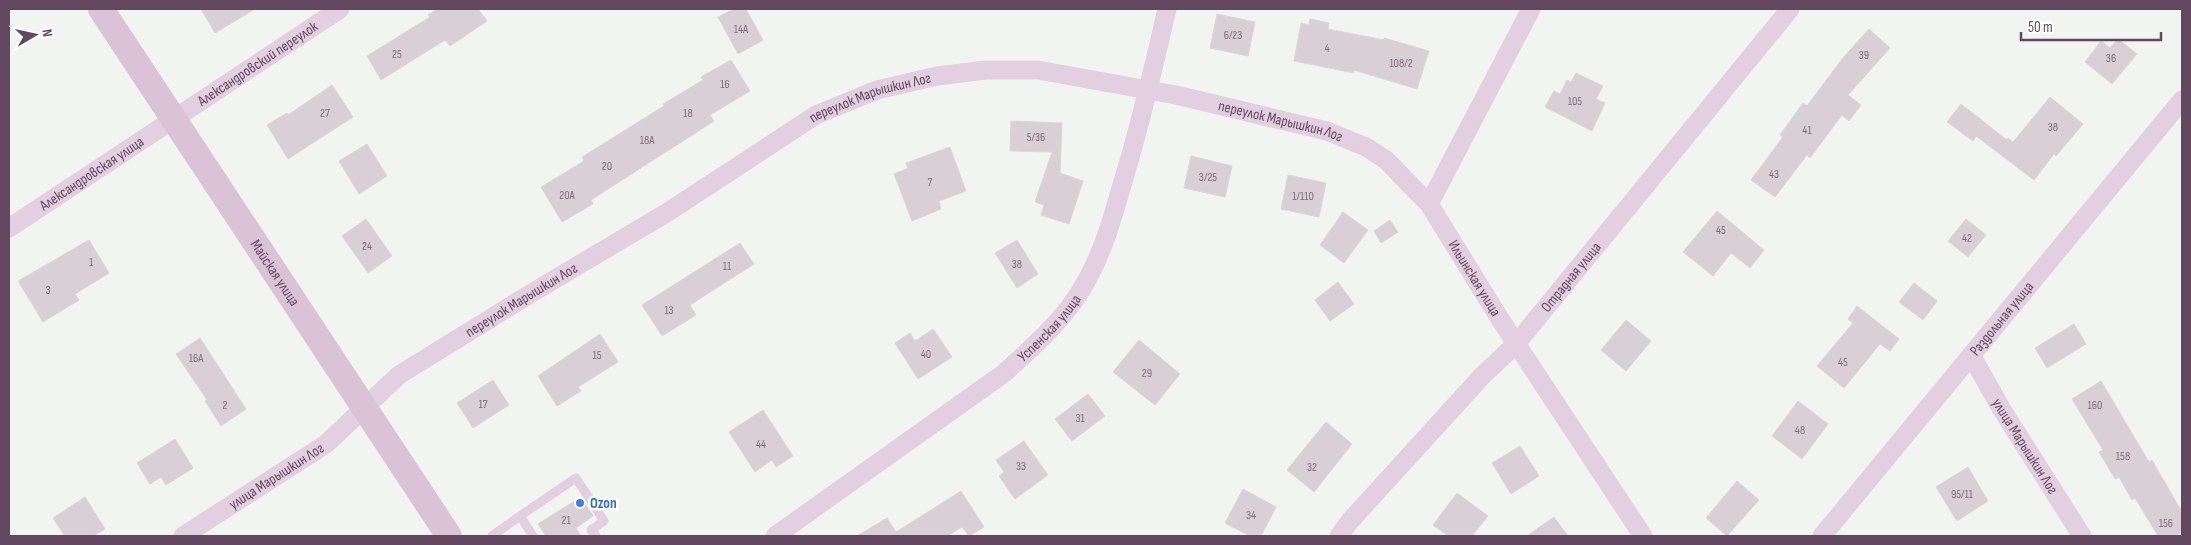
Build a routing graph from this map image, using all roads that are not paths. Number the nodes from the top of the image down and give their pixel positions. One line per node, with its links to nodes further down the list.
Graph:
1 (102, 9): 8 (street, Майская улица)
2 (340, 9): 8 (street, Александровский переулок)
3 (1167, 9): 6 (street, Успенская улица)
4 (1531, 9): 9 (street)
5 (1790, 9): 11 (street, Отрадная улица)
6 (1147, 89): 9 (street, переулок Марышкин Лог); 13 (street, переулок Марышкин Лог); 20 (street, Успенская улица)
7 (2182, 100): 12 (street, Раздольная улица)
8 (174, 118): 10 (street, Александровская улица); 13 (street, Майская улица)
9 (1429, 204): 11 (street, Ильинская улица)
10 (9, 228)
11 (1516, 344): 21 (street, Отрадная улица); 22 (street, Ильинская улица)
12 (1971, 355): 23 (street, Раздольная улица); 24 (street, улица Марышкин Лог)
13 (365, 407): 15 (street, улица Марышкин Лог); 16 (street, Майская улица)
14 (520, 516): 17 (lane); 18 (lane); 19 (lane)
15 (183, 536)
16 (449, 536)
17 (492, 536)
18 (533, 536)
19 (596, 536)
20 (774, 536)
21 (1339, 536)
22 (1643, 536)
23 (1822, 536)
24 (2082, 536)

